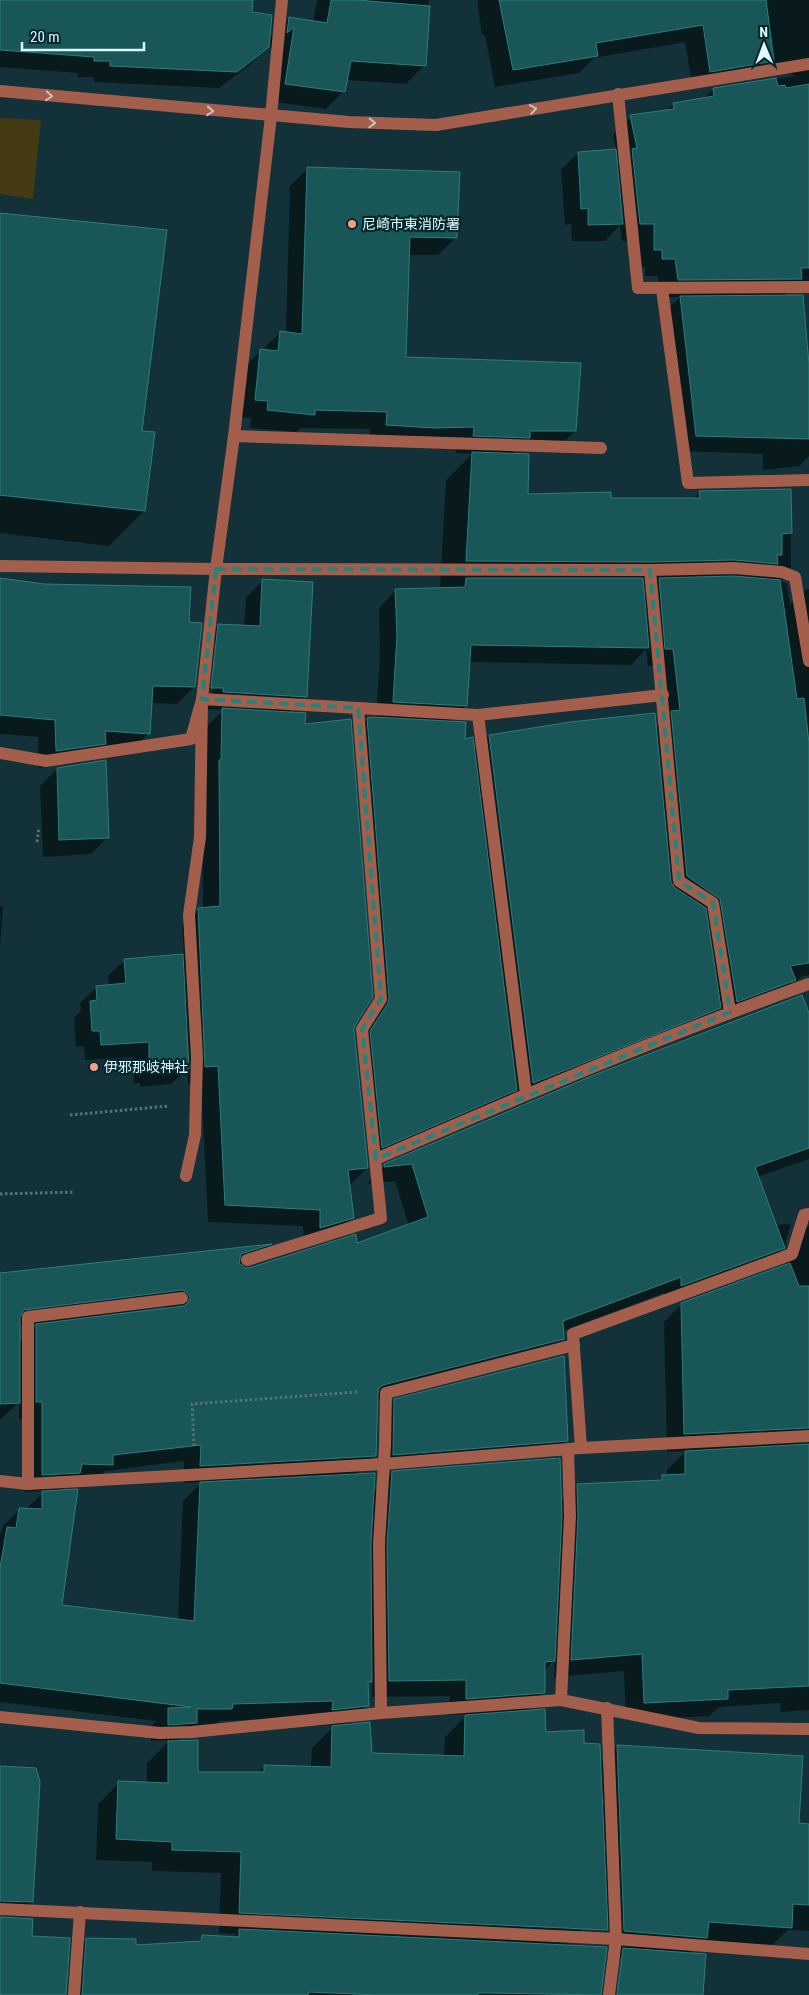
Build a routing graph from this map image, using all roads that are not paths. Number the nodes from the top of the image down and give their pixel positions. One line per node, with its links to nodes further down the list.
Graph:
1 (282, 0): 5 (street)
2 (809, 64): 4 (street)
3 (0, 91): 5 (street, one-way to 5)
4 (618, 94): 5 (street, one-way to 4); 7 (street)
5 (271, 116): 8 (street)
6 (809, 287): 7 (street)
7 (662, 289): 10 (street)
8 (234, 436): 9 (street); 12 (street)
9 (601, 448)
10 (809, 480)
11 (0, 566): 12 (street)
12 (216, 568): 13 (street); 16 (street)
13 (650, 570): 14 (street); 15 (street)
14 (809, 660)
15 (663, 695): 18 (street); 21 (street)
16 (202, 699): 17 (street); 19 (street); 24 (street)
17 (358, 708): 18 (street); 23 (street)
18 (478, 714): 22 (street)
19 (0, 753)
20 (809, 984): 21 (street)
21 (730, 1012): 22 (street)
22 (526, 1094): 23 (street)
23 (376, 1159): 26 (street)
24 (186, 1176)
25 (809, 1214): 28 (street)
26 (247, 1260)
27 (182, 1298): 33 (street)
28 (574, 1345): 30 (street); 31 (street)
29 (809, 1436): 30 (street)
30 (575, 1449): 31 (street); 34 (street)
31 (383, 1464): 33 (street); 36 (street)
32 (0, 1481): 33 (street)
33 (28, 1484)
34 (561, 1700): 35 (street); 36 (street)
35 (607, 1708): 38 (street); 41 (street)
36 (381, 1713): 37 (street)
37 (0, 1717)
38 (809, 1729)
39 (0, 1909): 40 (street)
40 (80, 1912): 41 (street); 43 (street)
41 (616, 1939): 42 (street); 44 (street)
42 (809, 1954)
43 (74, 1995)
44 (609, 1995)

